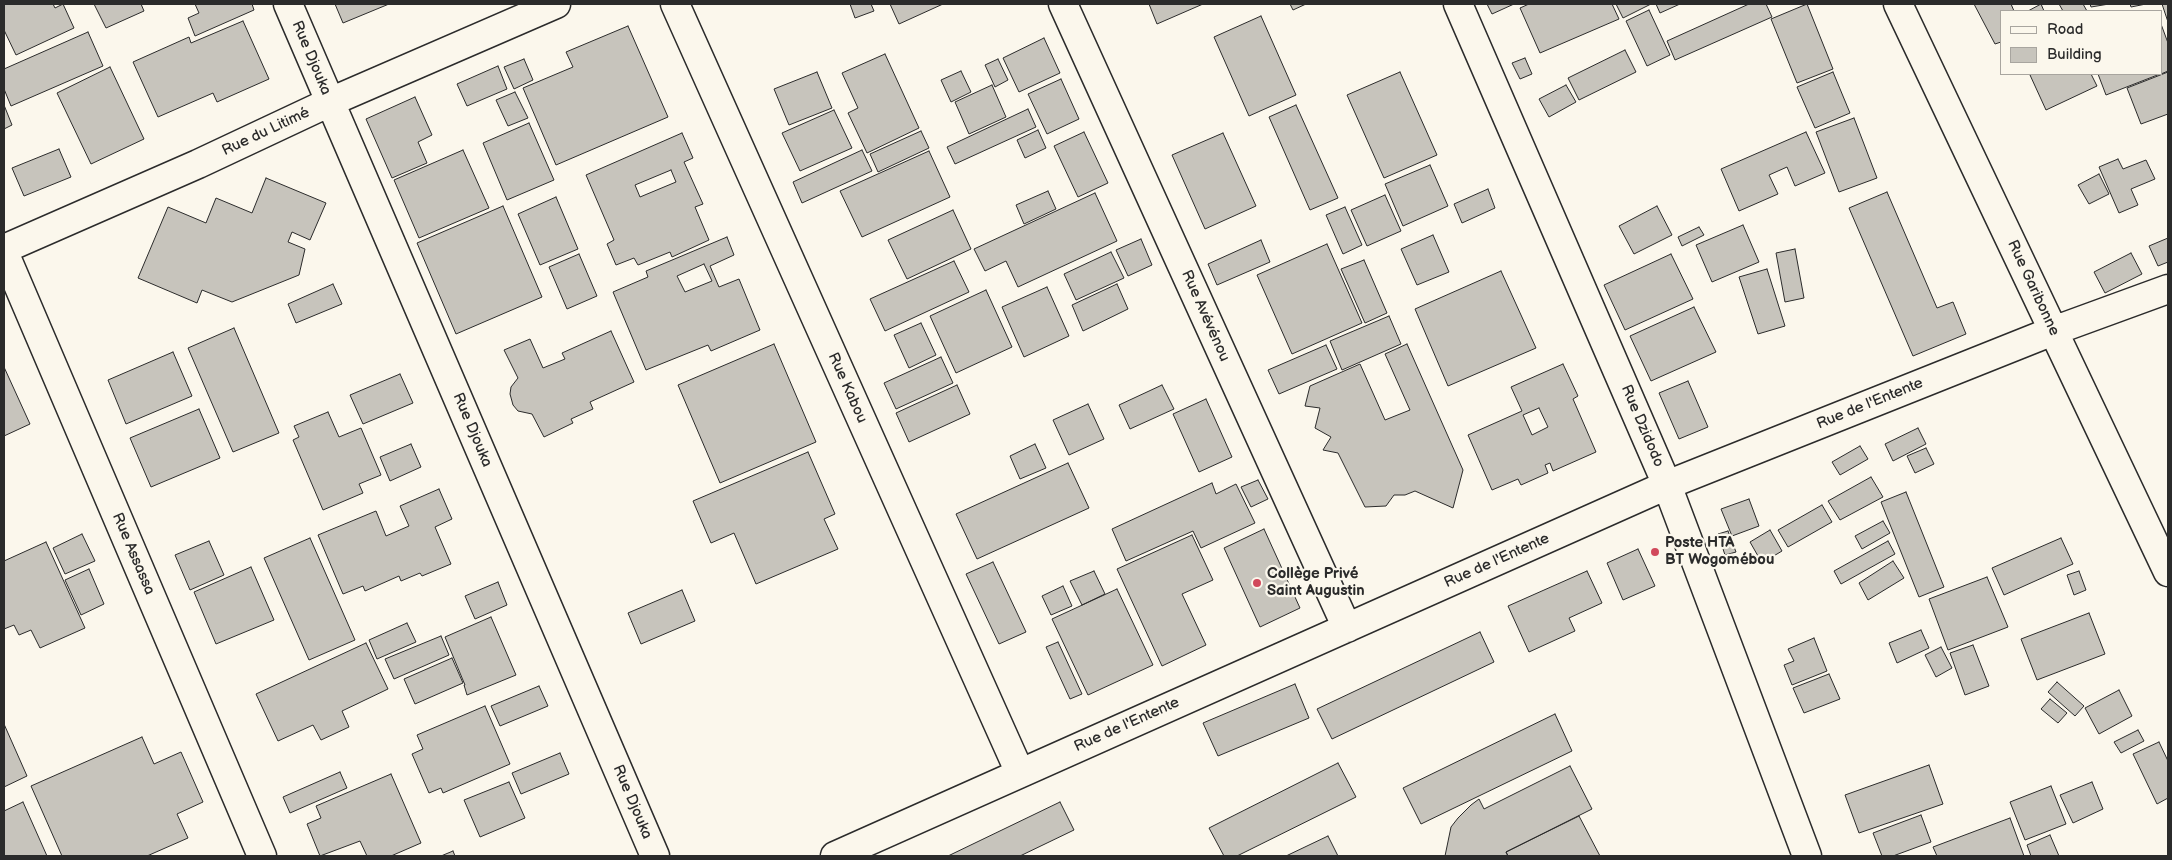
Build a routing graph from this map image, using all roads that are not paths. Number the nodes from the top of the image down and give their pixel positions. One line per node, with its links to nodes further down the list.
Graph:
1 (288, 4): 7 (street, Rue Djouka)
2 (556, 4): 7 (street, Rue du Litimé)
3 (675, 4): 14 (street, Rue Kabou)
4 (1063, 4): 13 (street, Rue Avévénou)
5 (1458, 4): 11 (street, Rue Dzidodo)
6 (1898, 4): 10 (street, Rue Garibonne)
7 (330, 102): 8 (street, Rue du Litimé); 17 (street, Rue Djouka)
8 (4, 250): 16 (street, Rue Assassa)
9 (2168, 289): 10 (street, Rue de l'Entente)
10 (2053, 331): 11 (street, Rue de l'Entente); 12 (street, Rue Garibonne)
11 (1667, 485): 13 (street, Rue de l'Entente); 18 (street, Rue Dzidodo)
12 (2168, 572)
13 (1347, 628): 14 (street, Rue de l'Entente)
14 (1020, 773): 15 (street, Rue de l'Entente)
15 (845, 854)
16 (262, 856)
17 (655, 856)
18 (1807, 856)

